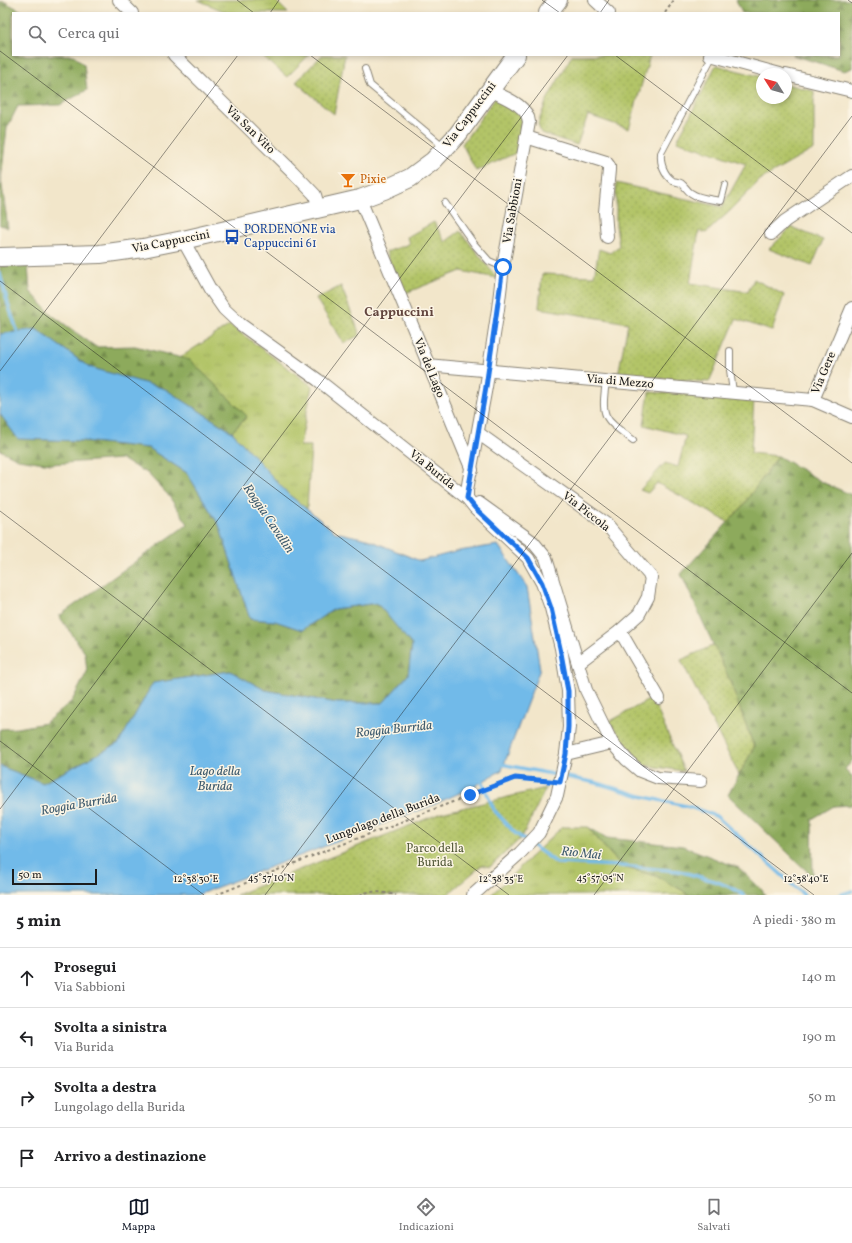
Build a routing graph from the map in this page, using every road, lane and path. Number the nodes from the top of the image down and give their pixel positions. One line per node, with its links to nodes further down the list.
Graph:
1 (120, 0): 5 (street)
2 (558, 0): 6 (main road)
3 (595, 0): 7 (street)
4 (674, 0): 8 (path)
5 (131, 12)
6 (549, 12)
7 (608, 12)
8 (666, 12)
9 (175, 56): 24 (street, Via San Vito)
10 (515, 56): 16 (main road, Via Cappuccini)
11 (710, 56): 21 (lane)
12 (715, 56): 13 (street)
13 (758, 68)
14 (365, 69): 19 (lane)
15 (792, 76): 17 (street)
16 (490, 90): 18 (street, Via Sabbioni); 19 (main road, Via Cappuccini)
17 (852, 91)
18 (526, 137): 26 (street); 29 (street, Via Sabbioni)
19 (446, 148): 22 (main road, Via Cappuccini)
20 (852, 176): 25 (street)
21 (725, 185)
22 (360, 199): 24 (main road, Via Cappuccini); 32 (street, Via del Lago)
23 (445, 203): 29 (lane)
24 (319, 209): 27 (main road, Via Cappuccini)
25 (771, 234)
26 (607, 237)
27 (183, 240): 28 (main road, Via Cappuccini); 41 (street, Via Burida)
28 (6, 257)
29 (503, 267): 33 (street, Via Sabbioni)
30 (852, 308): 36 (street, Via Gere)
31 (730, 351): 35 (lane)
32 (427, 365): 33 (street, Via di Mezzo); 40 (street, Via del Lago)
33 (489, 370): 34 (street, Via di Mezzo); 38 (street, Via Sabbioni)
34 (606, 380): 35 (street, Via di Mezzo); 39 (lane)
35 (733, 392): 36 (street, Via di Mezzo)
36 (813, 400): 37 (street, Via Gere)
37 (852, 416)
38 (478, 433): 40 (street, Via Sabbioni); 42 (street, Via Piccola)
39 (633, 440)
40 (472, 470): 41 (street, Via Sabbioni)
41 (467, 498): 43 (street); 46 (street, Via Burida)
42 (620, 631): 43 (street, Via Piccola); 44 (street)
43 (578, 663): 45 (street)
44 (659, 698)
45 (612, 743): 46 (street); 47 (street)
46 (566, 754): 48 (street, Via Burida)
47 (701, 781)
48 (559, 785): 49 (path, Lungolago della Burida); 52 (street, Via Burida)
49 (216, 895)
50 (360, 895): 51 (path)
51 (396, 895)
52 (473, 895)

